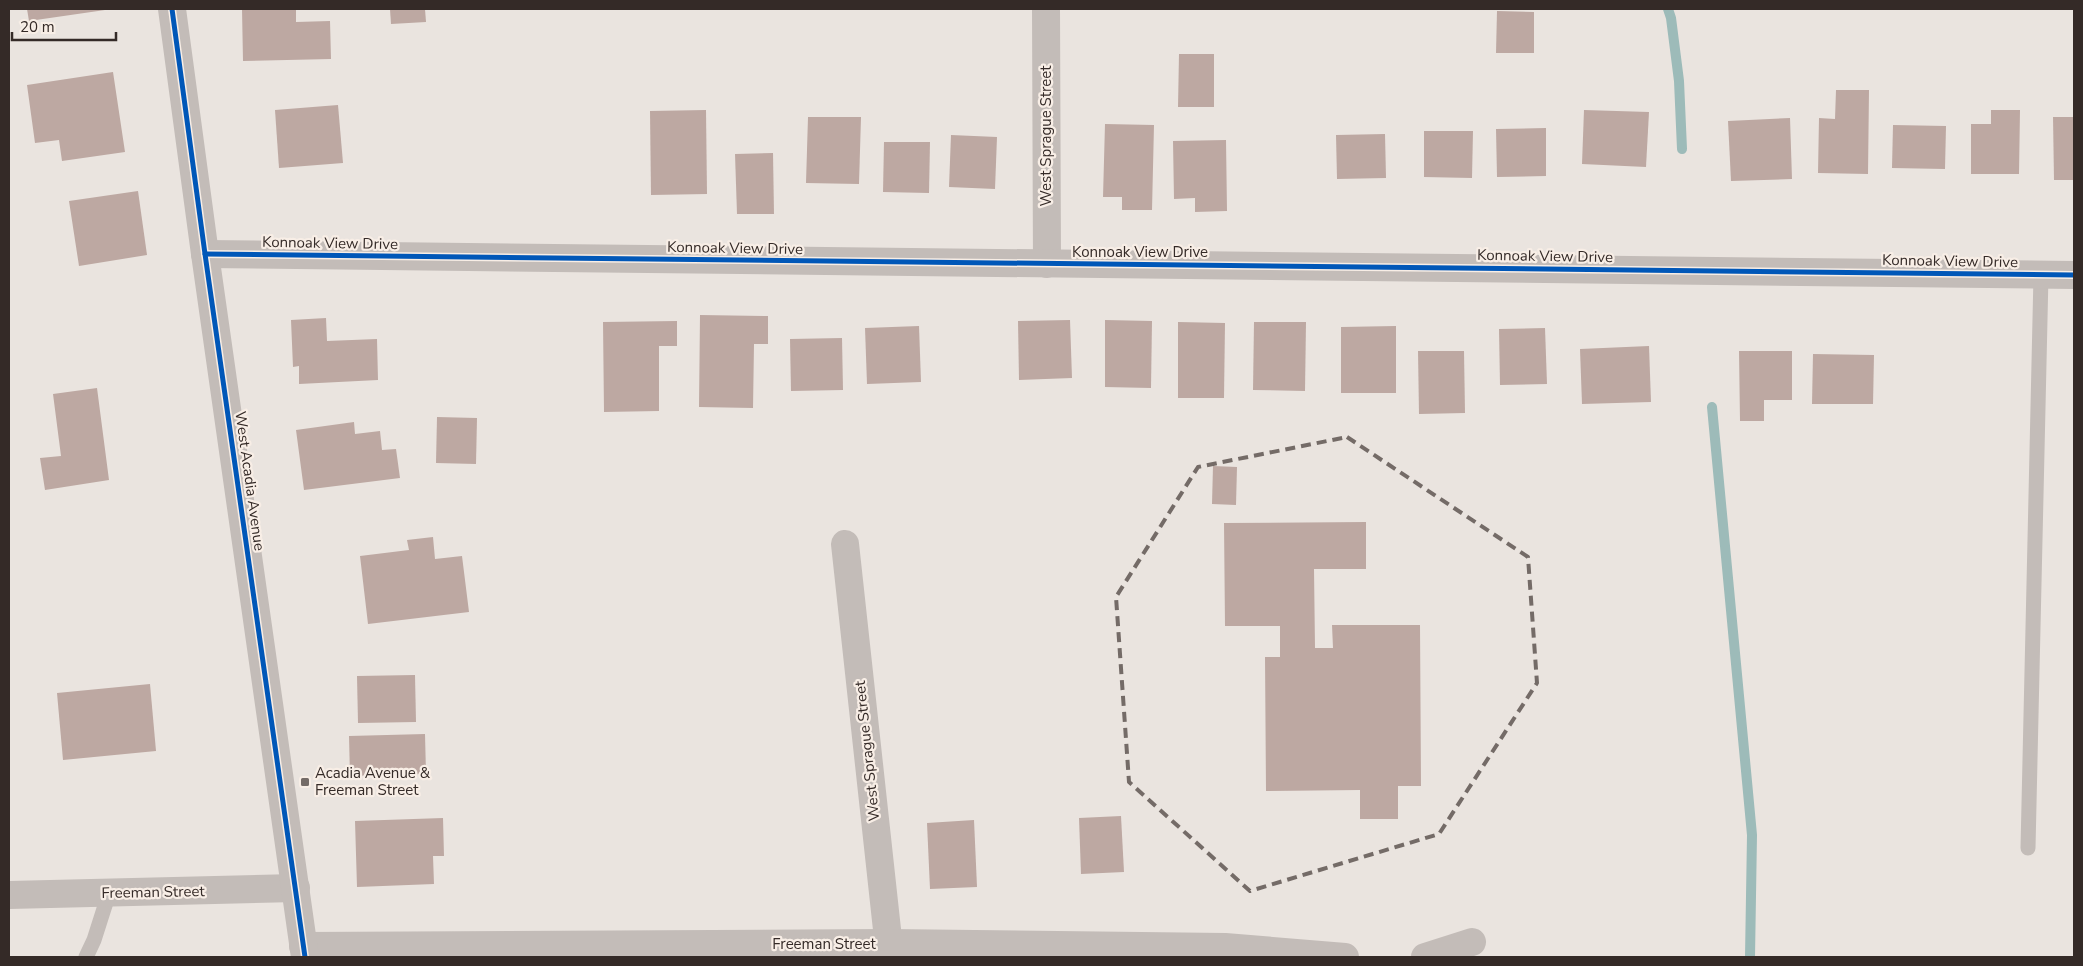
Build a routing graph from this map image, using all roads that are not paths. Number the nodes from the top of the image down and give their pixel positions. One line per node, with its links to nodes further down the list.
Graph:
1 (172, 9): 3 (street, West Acadia Avenue)
2 (1046, 9): 4 (street, West Sprague Street)
3 (205, 254): 4 (street, Konnoak View Drive); 9 (street, West Acadia Avenue)
4 (1047, 264): 5 (street, Konnoak View Drive)
5 (2041, 275): 6 (street, Konnoak View Drive); 8 (lane)
6 (2074, 275)
7 (845, 544): 13 (street, West Sprague Street)
8 (2028, 848)
9 (296, 888): 10 (street, Freeman Street); 14 (street, West Acadia Avenue)
10 (109, 893): 11 (street, Freeman Street); 15 (lane)
11 (9, 895)
12 (1472, 942): 17 (street)
13 (889, 950): 14 (street, Freeman Street); 16 (street, Freeman Street)
14 (304, 952)
15 (86, 957)
16 (1345, 957)
17 (1425, 957)

